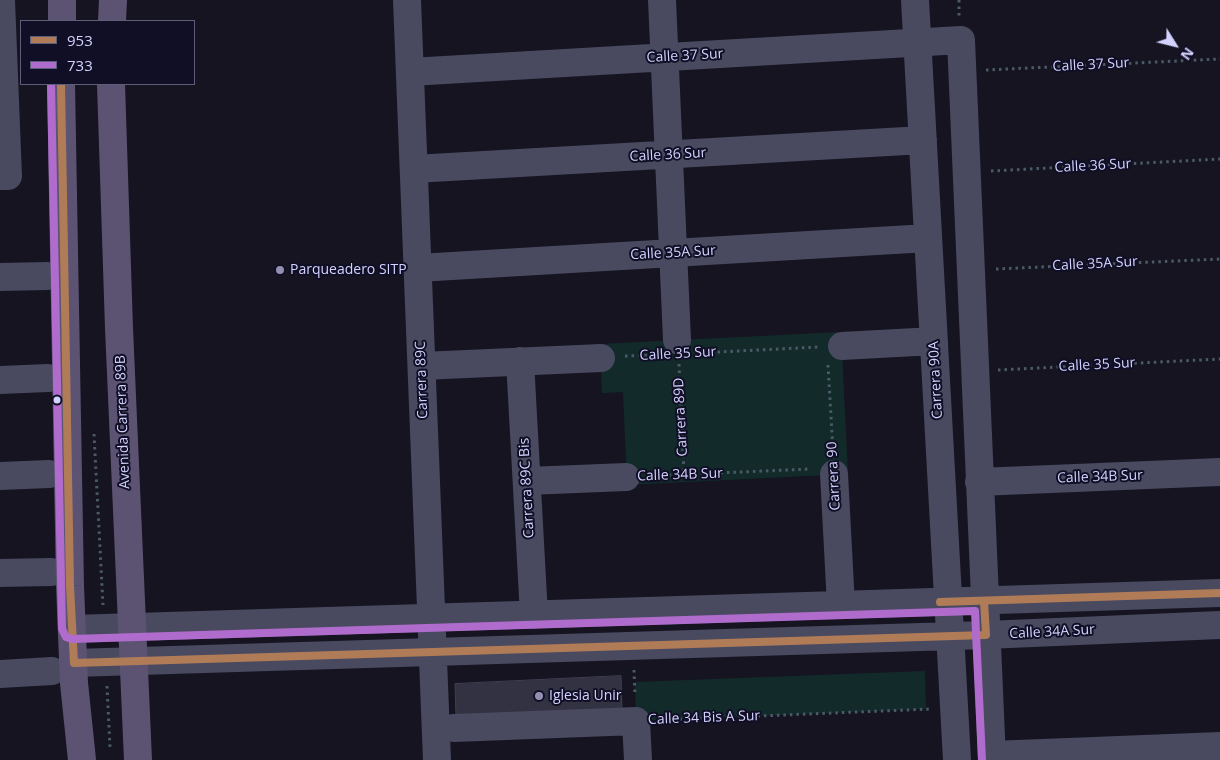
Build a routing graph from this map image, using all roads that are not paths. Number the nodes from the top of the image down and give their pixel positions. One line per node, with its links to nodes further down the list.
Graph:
1 (1, 0): 17 (street)
2 (62, 0): 7 (main road)
3 (112, 0): 8 (main road)
4 (407, 0): 11 (street, Carrera 89C)
5 (662, 0): 10 (street)
6 (915, 0): 9 (street, Carrera 90A)
7 (62, 20)
8 (112, 20)
9 (918, 42): 10 (street, Calle 37 Sur); 14 (street, Carrera 90A); 37 (street, Calle 37 Sur)
10 (665, 57): 11 (street, Calle 37 Sur); 15 (street)
11 (410, 72): 16 (street, Carrera 89C)
12 (61, 85): 48 (main road)
13 (111, 85): 47 (main road, Avenida Carrera 89B)
14 (923, 140): 15 (street, Calle 36 Sur); 18 (street, Carrera 90A)
15 (669, 155): 16 (street, Calle 36 Sur); 19 (street)
16 (414, 169): 20 (street, Carrera 89C)
17 (4, 176)
18 (928, 238): 19 (street, Calle 35A Sur); 23 (street, Carrera 90A)
19 (674, 253): 20 (street, Calle 35A Sur); 25 (street)
20 (418, 268): 28 (street, Carrera 89C)
21 (46, 276): 22 (street)
22 (0, 277)
23 (934, 341): 24 (street); 42 (street, Carrera 90A)
24 (835, 346)
25 (678, 347)
26 (601, 358): 27 (street)
27 (520, 361): 28 (street); 36 (street, Carrera 89C Bis)
28 (422, 366): 45 (street, Carrera 89C)
29 (48, 378): 30 (street)
30 (0, 380)
31 (834, 471): 43 (street, Carrera 90)
32 (1220, 472): 37 (street, Calle 34B Sur)
33 (49, 474): 34 (street)
34 (0, 476)
35 (626, 477): 36 (street, Calle 34B Sur)
36 (527, 481): 44 (street, Carrera 89C Bis)
37 (979, 482): 41 (street)
38 (51, 572): 39 (street)
39 (0, 573)
40 (1220, 593): 41 (street)
41 (984, 601): 42 (street); 49 (street)
42 (948, 602): 43 (street); 50 (street, Carrera 90A)
43 (841, 605): 44 (street)
44 (534, 615): 45 (street)
45 (432, 618): 47 (street); 51 (street, Carrera 89C)
46 (1220, 625): 49 (street, Calle 34A Sur)
47 (132, 627): 48 (street); 52 (main road, Avenida Carrera 89B)
48 (72, 629): 53 (main road)
49 (986, 635): 50 (street, Calle 34A Sur); 59 (street)
50 (950, 636): 51 (street, Calle 34A Sur); 64 (street, Carrera 90A)
51 (433, 652): 52 (street, Calle 34A Sur); 62 (street, Carrera 89C)
52 (133, 661): 53 (street, Calle 34A Sur); 61 (main road, Avenida Carrera 89B)
53 (63, 667): 54 (street, Calle 34A Sur); 60 (main road)
54 (0, 674)
55 (454, 728): 63 (street, Calle 34 Bis A Sur)
56 (1220, 746): 57 (street)
57 (1131, 755): 58 (street)
58 (1039, 757): 59 (street)
59 (992, 758)
60 (82, 760)
61 (138, 760)
62 (438, 760)
63 (638, 760)
64 (957, 760)

